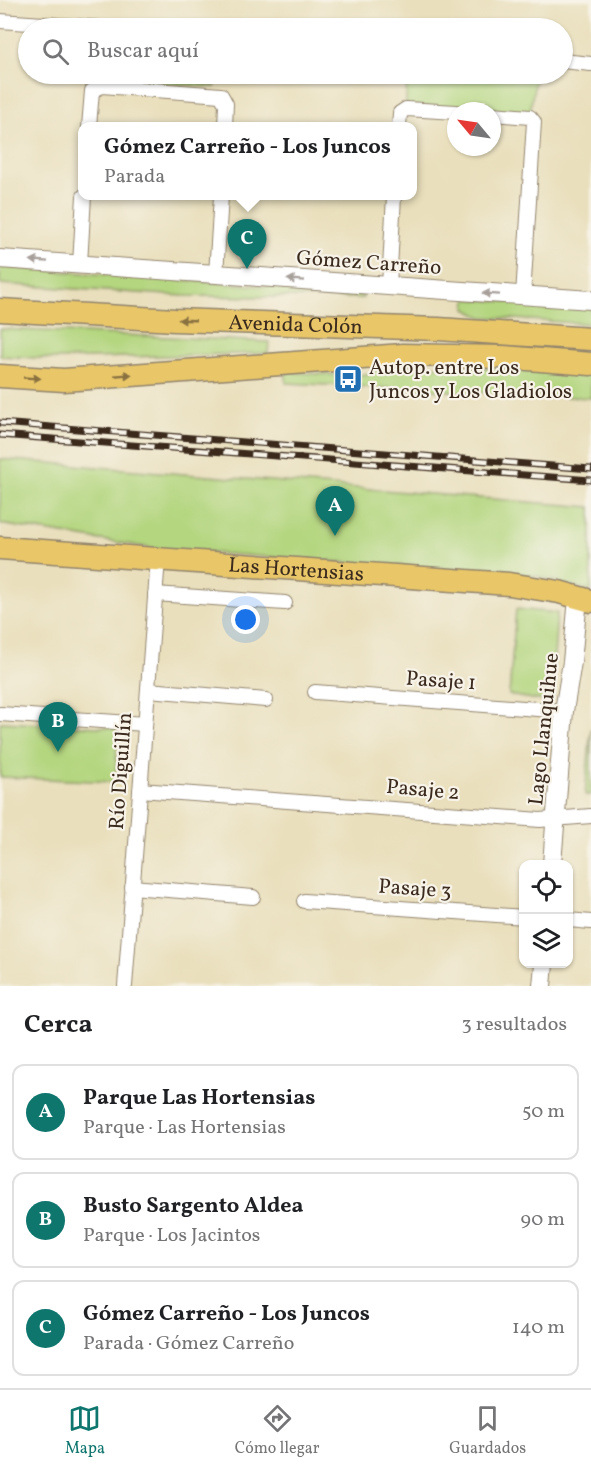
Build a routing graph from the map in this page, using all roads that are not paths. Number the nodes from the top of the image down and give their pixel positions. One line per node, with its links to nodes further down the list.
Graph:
1 (0, 21): 2 (street)
2 (18, 22)
3 (573, 63): 4 (street)
4 (591, 64)
5 (447, 111): 9 (street)
6 (501, 115): 17 (street)
7 (89, 122): 8 (street)
8 (225, 122)
9 (400, 122)
10 (84, 200): 14 (street)
11 (221, 200): 15 (street)
12 (394, 200): 16 (street)
13 (0, 259): 14 (street, Gómez Carreño, one-way to 13)
14 (80, 264): 15 (street, Gómez Carreño)
15 (216, 274): 16 (street, Gómez Carreño, one-way to 15)
16 (389, 286): 17 (street, Gómez Carreño, one-way to 16)
17 (523, 296): 18 (street, Gómez Carreño)
18 (591, 300)
19 (0, 310): 20 (main road, Avenida Colón, one-way to 19)
20 (591, 339)
21 (591, 364): 22 (main road, one-way to 21)
22 (0, 376)
23 (0, 549): 24 (main road, Las Hortensias)
24 (158, 558): 25 (street, Río Diguillín); 26 (main road, Las Hortensias)
25 (155, 594): 27 (street); 28 (street, Río Diguillín)
26 (585, 600): 31 (street, Lago Llanquihue)
27 (285, 603)
28 (148, 690): 30 (street); 33 (street, Río Diguillín)
29 (315, 692): 31 (street, Pasaje 1)
30 (266, 700)
31 (564, 711): 36 (street, Lago Llanquihue)
32 (0, 714): 33 (street)
33 (145, 724): 34 (street, Río Diguillín)
34 (140, 790): 36 (street, Pasaje 2); 38 (street, Río Diguillín)
35 (591, 816): 36 (street, Pasaje 2)
36 (555, 818): 37 (street, Lago Llanquihue)
37 (552, 860)
38 (132, 887): 39 (street); 45 (street, Río Diguillín)
39 (253, 897)
40 (304, 902): 41 (street, Pasaje 3)
41 (519, 917)
42 (573, 921): 43 (street)
43 (591, 922)
44 (544, 968): 46 (street)
45 (125, 986)
46 (542, 986)

